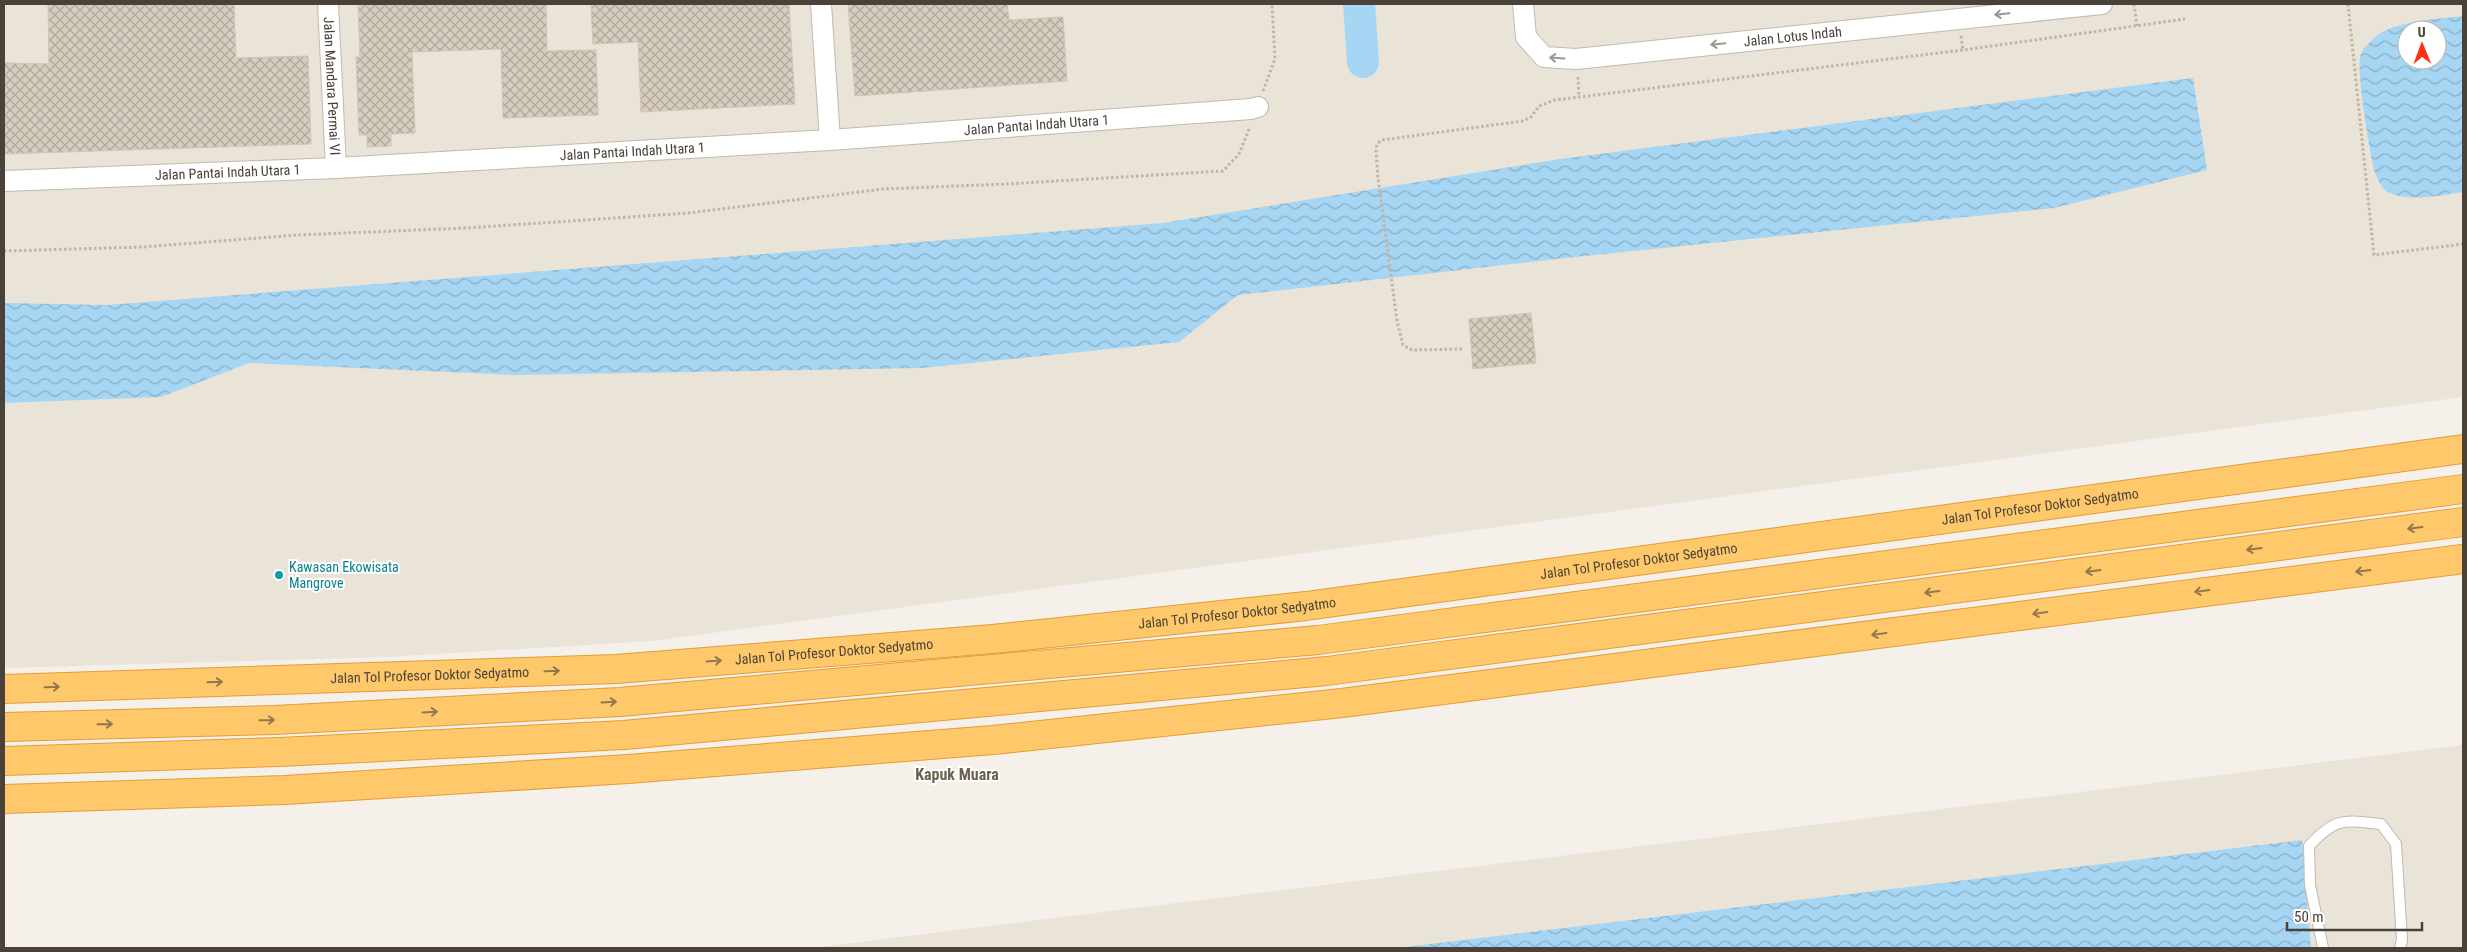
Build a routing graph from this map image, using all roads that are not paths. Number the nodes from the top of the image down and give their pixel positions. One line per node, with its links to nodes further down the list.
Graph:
1 (328, 4): 7 (street, Jalan Mandara Permai VI)
2 (821, 4): 6 (street)
3 (1523, 4): 4 (street, Jalan Lotus Indah, one-way to 3)
4 (2102, 4)
5 (1258, 106): 6 (street, Jalan Pantai Indah Utara 1)
6 (830, 140): 7 (street, Jalan Pantai Indah Utara 1)
7 (336, 168): 8 (street, Jalan Pantai Indah Utara 1)
8 (4, 181)
9 (2463, 450): 13 (highway, Jalan Tol Profesor Doktor Sedyatmo, one-way to 9)
10 (2463, 489): 14 (highway, one-way to 10)
11 (2463, 522): 15 (highway, one-way to 15)
12 (2463, 559): 16 (highway, one-way to 16)
13 (4, 689)
14 (4, 727)
15 (4, 761)
16 (4, 800)
17 (2323, 948): 18 (lane)
18 (2400, 948)

